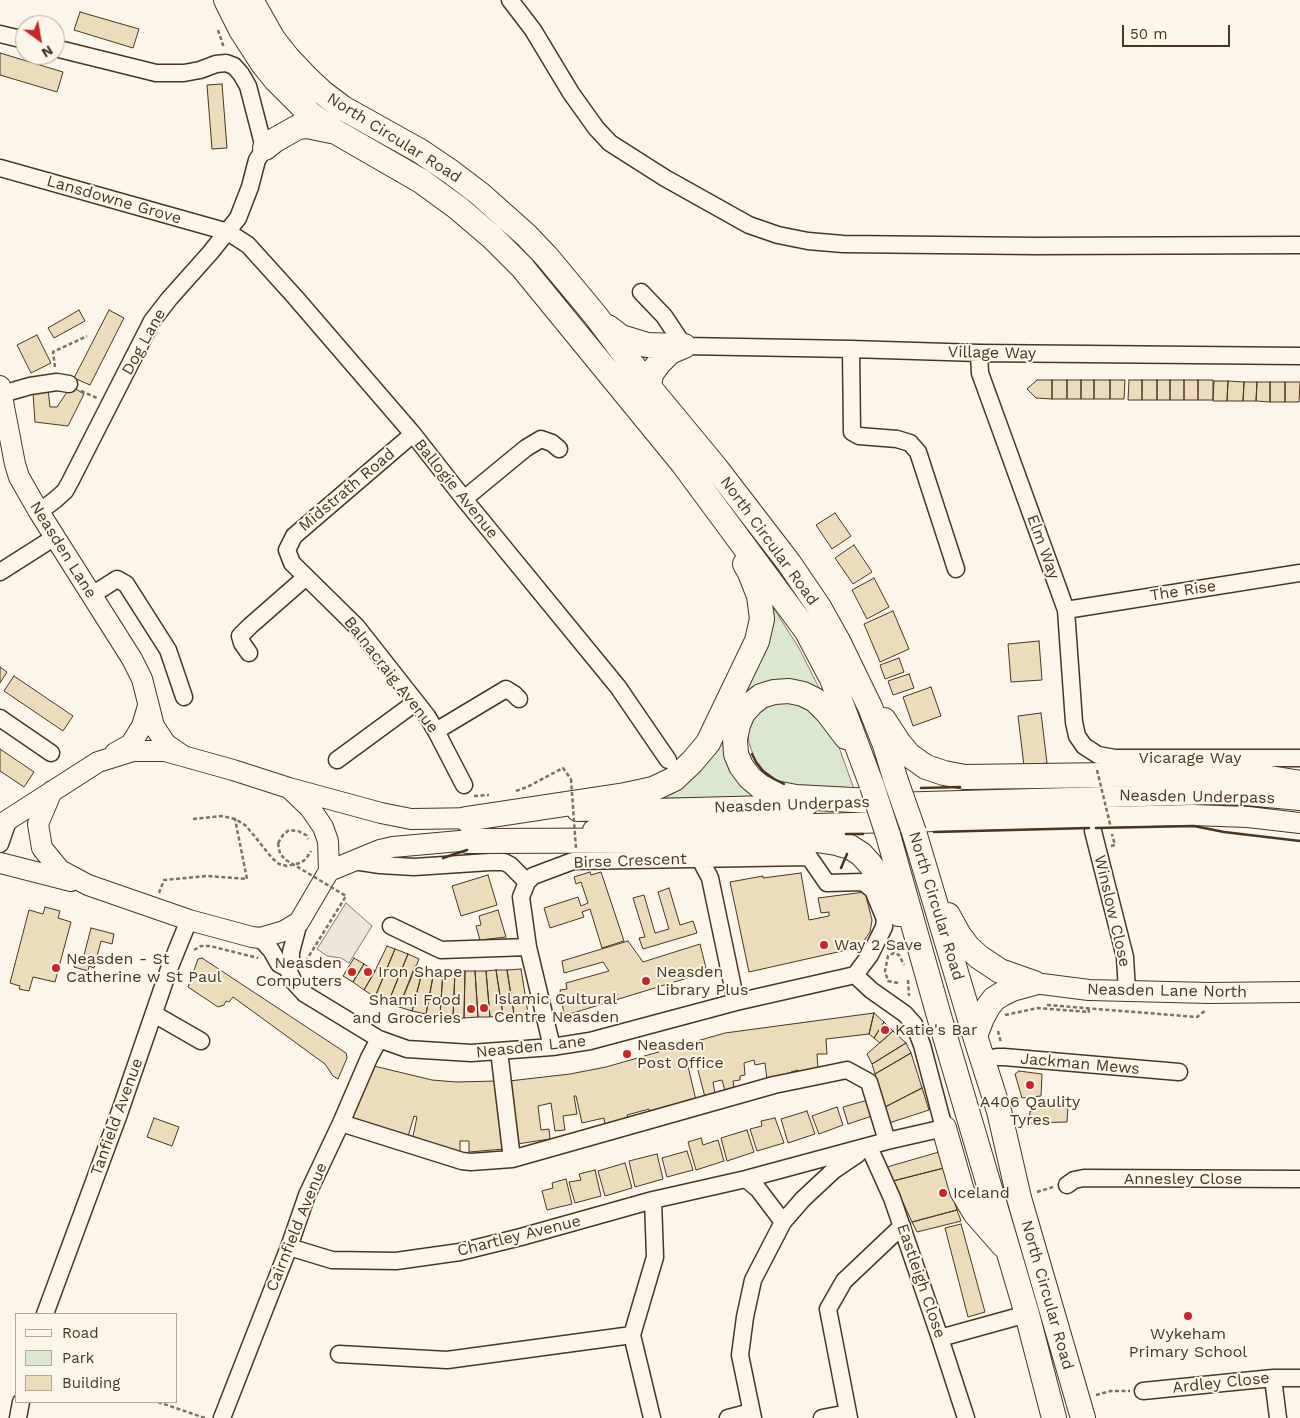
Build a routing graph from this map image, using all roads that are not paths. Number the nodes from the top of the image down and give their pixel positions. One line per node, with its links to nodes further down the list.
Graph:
1 (226, 0): 7 (highway, North Circular Road)
2 (251, 0): 13 (highway, North Circular Road)
3 (510, 0): 11 (street)
4 (0, 34): 5 (street)
5 (15, 38)
6 (65, 50): 8 (street)
7 (336, 132): 8 (highway); 23 (highway, North Circular Road)
8 (265, 148): 10 (street, Dog Lane)
9 (0, 168): 10 (street, Lansdowne Grove)
10 (228, 232): 21 (street, Ballogie Avenue); 25 (street, Dog Lane)
11 (1300, 245)
12 (640, 292): 14 (street)
13 (596, 316): 14 (highway); 19 (highway, North Circular Road)
14 (684, 346): 15 (street, Village Way); 19 (highway)
15 (851, 349): 16 (street, Village Way); 28 (street)
16 (979, 353): 17 (street, Village Way); 33 (street, Elm Way)
17 (1300, 356)
18 (63, 383): 20 (street)
19 (649, 387): 34 (highway, North Circular Road)
20 (1, 389): 25 (main road, Neasden Lane)
21 (413, 434): 24 (street, Ballogie Avenue); 27 (street, Midstrath Road)
22 (559, 449): 24 (street)
23 (684, 465): 49 (highway, North Circular Road); 58 (highway)
24 (464, 499): 47 (street, Ballogie Avenue)
25 (39, 512): 26 (main road, Neasden Lane)
26 (55, 537): 29 (street); 32 (main road, Neasden Lane)
27 (286, 550): 31 (street, Balnacraig Avenue)
28 (956, 569)
29 (0, 572)
30 (1300, 573): 33 (street, The Rise)
31 (306, 578): 35 (street); 38 (street, Balnacraig Avenue)
32 (92, 595): 36 (street); 39 (main road, Neasden Lane)
33 (1066, 610): 42 (street, Elm Way)
34 (838, 641): 50 (highway); 54 (highway, North Circular Road)
35 (249, 653)
36 (184, 697)
37 (519, 699): 41 (street)
38 (416, 702): 41 (street, Balnacraig Avenue); 46 (street)
39 (148, 706): 44 (main road, Neasden Lane); 48 (main road)
40 (0, 718): 43 (street)
41 (436, 731): 51 (street, Balnacraig Avenue)
42 (1084, 746): 45 (street, Vicarage Way)
43 (51, 752)
44 (184, 756): 48 (main road, Neasden Underpass); 52 (main road, Neasden Underpass)
45 (1300, 758)
46 (336, 760)
47 (668, 760)
48 (98, 762): 53 (main road)
49 (869, 777): 54 (highway); 80 (highway, North Circular Road, bridge)
50 (1300, 784)
51 (464, 785)
52 (289, 788): 58 (main road, Neasden Underpass); 65 (main road)
53 (52, 791): 57 (main road); 67 (main road)
54 (894, 792): 55 (main road, Neasden Underpass); 58 (main road, Neasden Underpass); 63 (highway, North Circular Road, bridge)
55 (1300, 800)
56 (1300, 822): 58 (main road, Neasden Underpass)
57 (4, 823): 60 (street)
58 (466, 830): 62 (main road, Neasden Underpass); 80 (highway)
59 (1093, 831): 76 (street, Winslow Close)
60 (0, 844)
61 (700, 859): 66 (street, Birse Crescent); 74 (street); 78 (street, Birse Crescent)
62 (354, 861): 65 (main road, Neasden Underpass); 66 (street)
63 (923, 861): 75 (highway); 81 (highway, North Circular Road)
64 (0, 863): 67 (main road)
65 (335, 879): 69 (main road)
66 (527, 882): 72 (street)
67 (88, 885): 68 (main road)
68 (189, 920): 71 (main road); 79 (street, Tanfield Avenue)
69 (299, 922): 71 (main road); 73 (street)
70 (391, 926): 72 (street)
71 (260, 938): 73 (street, Neasden Lane)
72 (528, 947): 84 (street)
73 (287, 968): 82 (street, Neasden Lane)
74 (855, 975): 78 (street, Neasden Lane); 89 (street)
75 (1034, 983): 76 (main road, Neasden Lane North); 81 (highway)
76 (1127, 991): 77 (main road, Neasden Lane North)
77 (1300, 992)
78 (736, 1002): 84 (street, Neasden Lane)
79 (154, 1014): 83 (street); 101 (street, Tanfield Avenue)
80 (939, 1016): 100 (highway, North Circular Road)
81 (975, 1036): 86 (highway, North Circular Road)
82 (379, 1039): 85 (street, Neasden Lane); 88 (street, Cairnfield Avenue)
83 (201, 1041)
84 (552, 1047): 85 (street, Neasden Lane)
85 (499, 1051): 92 (street)
86 (982, 1060): 87 (street, Jackman Mews); 119 (highway, North Circular Road)
87 (1179, 1072)
88 (341, 1123): 92 (street); 99 (street, Cairnfield Avenue)
89 (944, 1128): 90 (street, Chartley Avenue); 100 (highway)
90 (887, 1141): 91 (street, Chartley Avenue); 92 (street)
91 (868, 1147): 93 (street, Chartley Avenue); 97 (street); 98 (street, Eastleigh Close)
92 (512, 1159)
93 (746, 1179): 96 (street, Chartley Avenue); 97 (street)
94 (1300, 1179): 95 (street, Annesley Close)
95 (1060, 1186)
96 (653, 1200): 99 (street, Chartley Avenue); 103 (street)
97 (784, 1222): 110 (street)
98 (902, 1226): 104 (street, Eastleigh Close); 111 (street)
99 (289, 1247): 113 (street, Cairnfield Avenue)
100 (1008, 1250): 102 (highway, North Circular Road)
101 (45, 1313)
102 (1028, 1314): 104 (street); 118 (highway, North Circular Road)
103 (632, 1336): 105 (street); 114 (street)
104 (940, 1338): 117 (street, Eastleigh Close)
105 (339, 1354)
106 (1273, 1378): 107 (street, Ardley Close); 108 (street, Ardley Close); 120 (street)
107 (1300, 1378)
108 (1143, 1391)
109 (21, 1403): 112 (street)
110 (752, 1415): 115 (street)
111 (849, 1415): 116 (street)
112 (18, 1418)
113 (222, 1418)
114 (652, 1418)
115 (728, 1418)
116 (822, 1418)
117 (966, 1418)
118 (1054, 1418)
119 (1083, 1418)
120 (1278, 1418)

